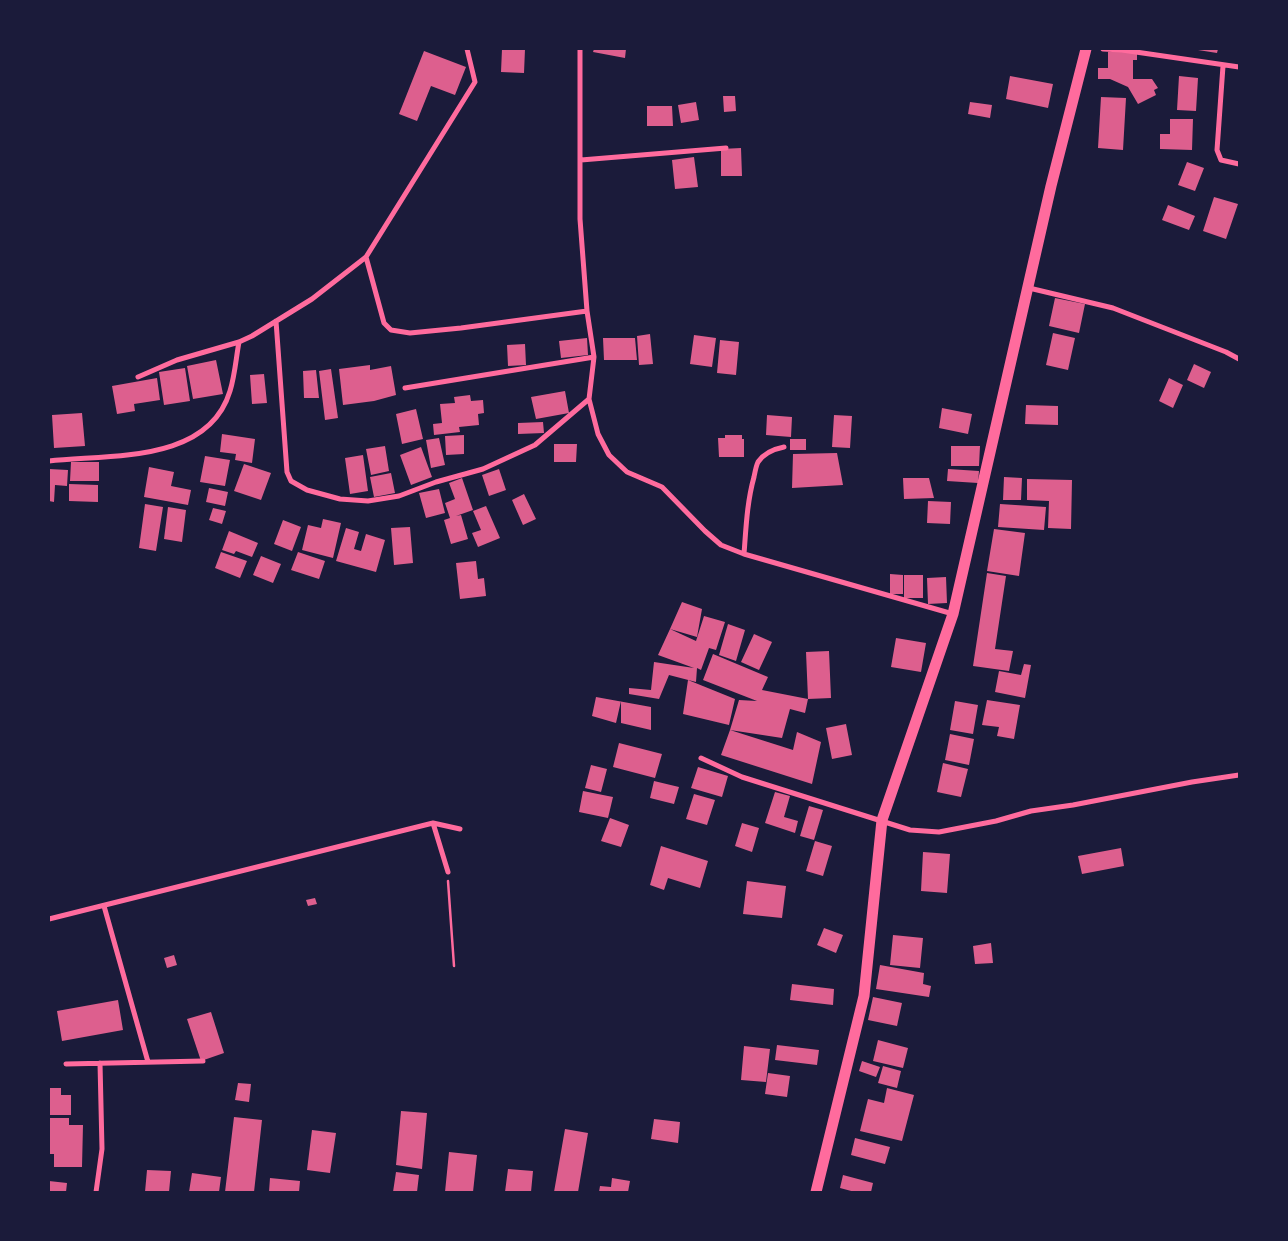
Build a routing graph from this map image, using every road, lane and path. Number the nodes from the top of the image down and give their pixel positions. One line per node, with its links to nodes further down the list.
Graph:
1 (467, 49): 10 (street)
2 (580, 49): 8 (street)
3 (1086, 49): 11 (highway)
4 (1103, 49): 5 (street)
5 (1223, 66): 6 (street); 9 (street)
6 (1239, 67)
7 (726, 148): 8 (street)
8 (581, 160): 12 (street)
9 (1239, 164)
10 (366, 257): 12 (street); 13 (street)
11 (1028, 288): 16 (street); 23 (highway)
12 (587, 311): 15 (street)
13 (276, 321): 14 (street); 19 (street)
14 (239, 342): 17 (street); 21 (street)
15 (594, 357): 18 (street); 19 (street)
16 (1239, 359)
17 (138, 377)
18 (405, 388)
19 (589, 399): 22 (street)
20 (784, 447): 22 (street)
21 (49, 461)
22 (744, 554): 23 (street)
23 (953, 614): 26 (highway)
24 (701, 758): 26 (street)
25 (1239, 775): 26 (street)
26 (882, 820): 38 (highway)
27 (433, 823): 28 (street); 29 (street); 30 (street)
28 (460, 829)
29 (448, 872): 32 (path)
30 (104, 906): 31 (street); 34 (street)
31 (49, 919)
32 (454, 966)
33 (203, 1061): 34 (street)
34 (148, 1062): 35 (street)
35 (100, 1063): 36 (street); 37 (street)
36 (66, 1064)
37 (96, 1192)
38 (816, 1192)

